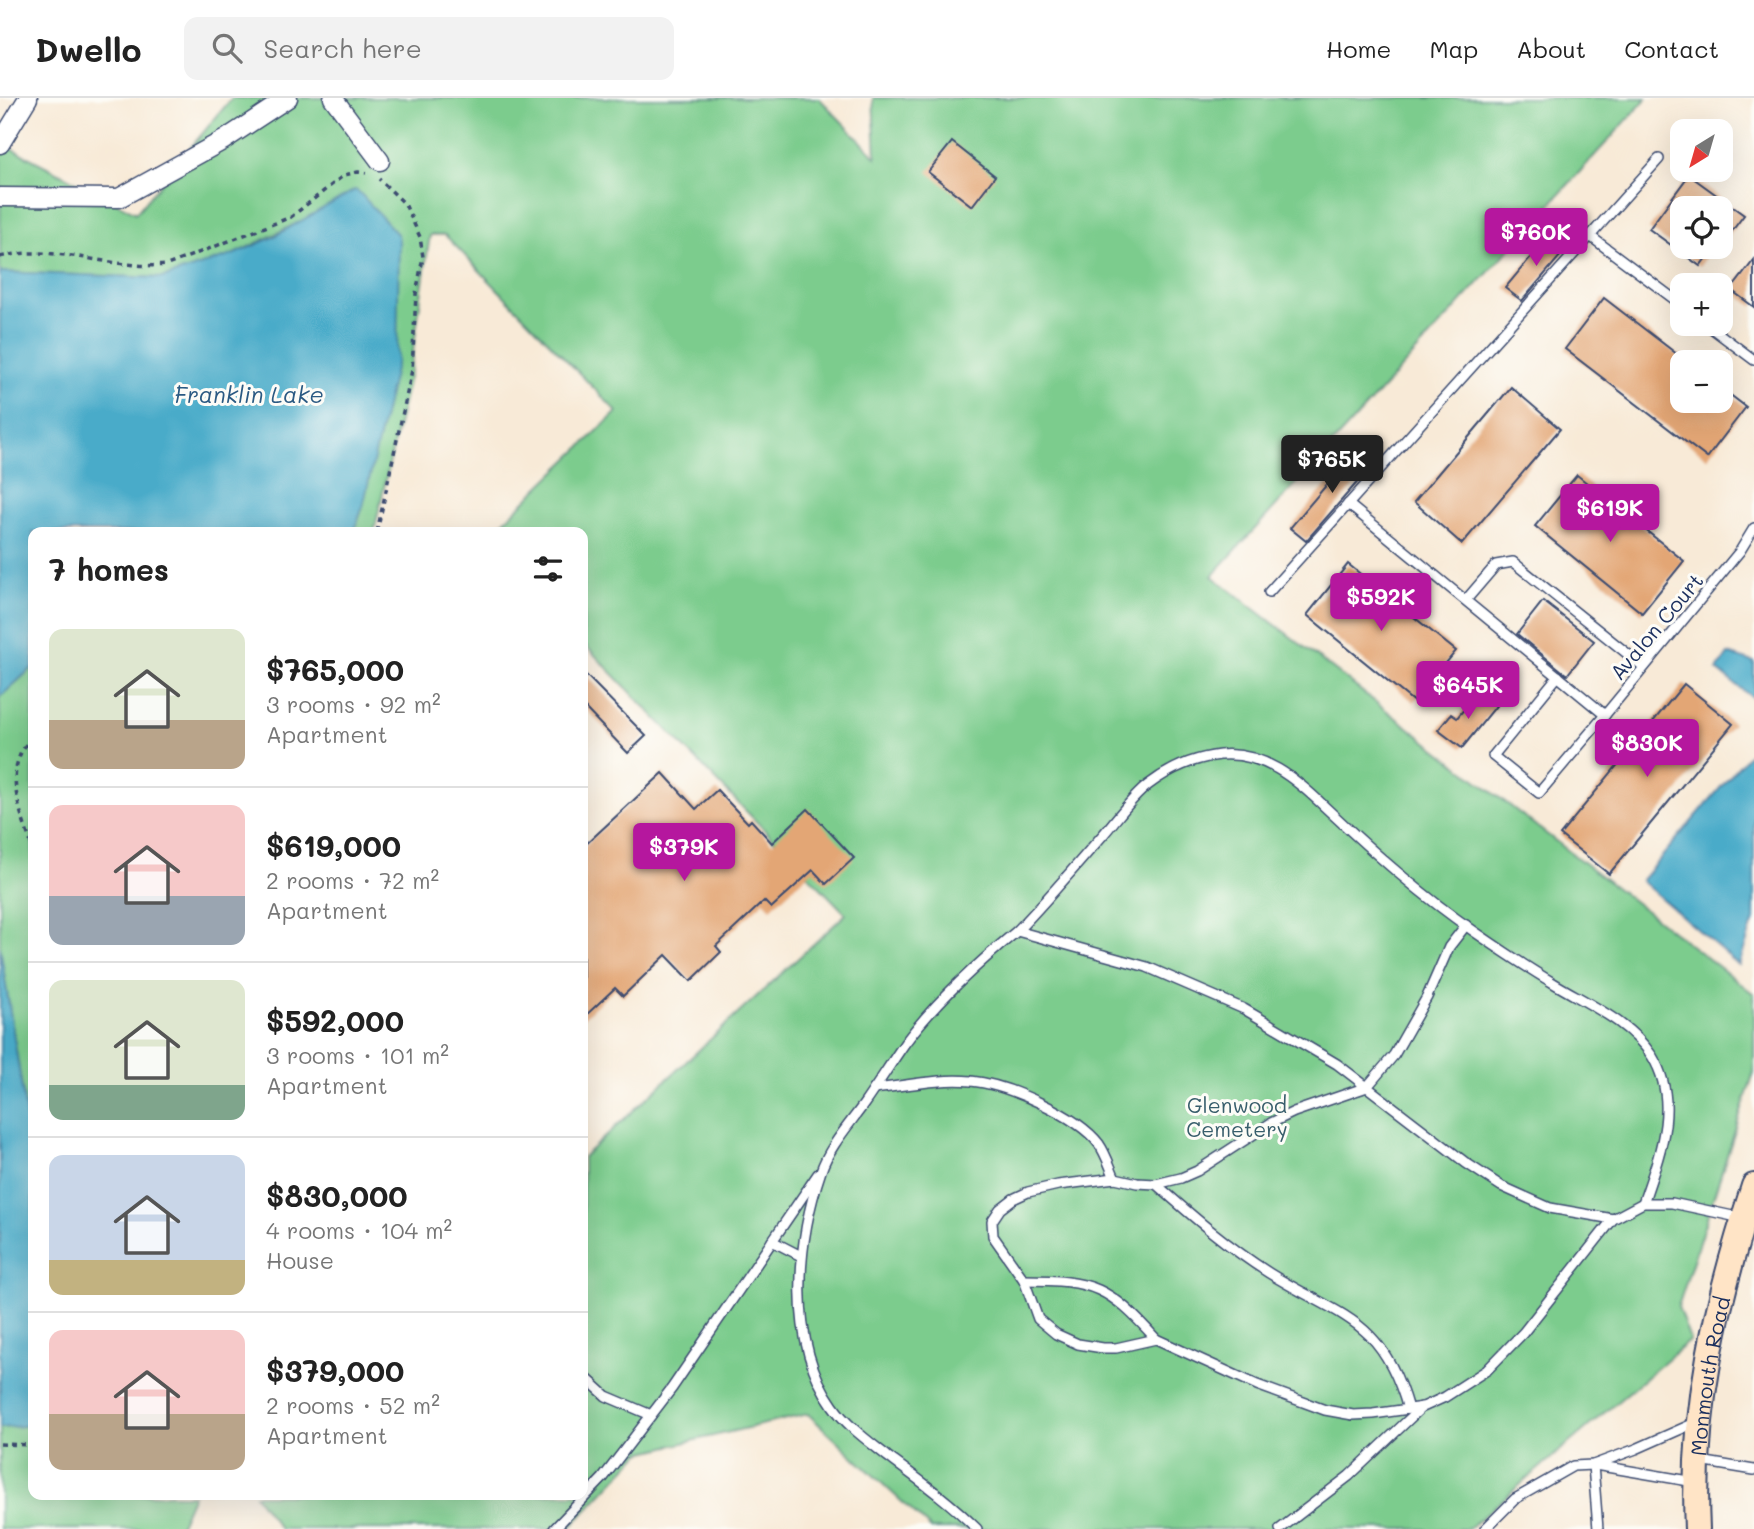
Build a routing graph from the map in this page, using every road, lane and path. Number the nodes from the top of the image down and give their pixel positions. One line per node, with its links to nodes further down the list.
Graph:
1 (28, 98): 4 (street)
2 (288, 98): 7 (street)
3 (333, 98): 6 (street)
4 (0, 144)
5 (1659, 159): 8 (lane)
6 (380, 161)
7 (0, 197)
8 (1590, 236): 10 (lane); 13 (lane)
9 (0, 257): 14 (path)
10 (1670, 296)
11 (1722, 336): 12 (lane)
12 (1754, 360)
13 (1348, 504): 16 (lane); 17 (lane)
14 (378, 527)
15 (1753, 534): 18 (lane, Avalon Court)
16 (1269, 592)
17 (1466, 600): 18 (lane); 19 (lane)
18 (1644, 667): 20 (lane, Avalon Court)
19 (1558, 676): 20 (lane); 20 (lane, Avalon Court)
20 (1605, 715)
21 (28, 743): 22 (path)
22 (28, 834)
23 (1466, 925): 24 (lane); 25 (lane); 31 (lane)
24 (1017, 930): 25 (lane); 26 (lane)
25 (1367, 1087): 29 (lane); 33 (lane)
26 (874, 1089): 27 (lane); 28 (lane)
27 (821, 1169): 34 (lane); 35 (lane)
28 (1115, 1178): 29 (lane); 36 (lane)
29 (1156, 1184): 40 (lane)
30 (1754, 1186): 32 (main road, Monmouth Road)
31 (1643, 1203): 32 (lane); 33 (lane)
32 (1744, 1218): 42 (main road, Monmouth Road)
33 (1613, 1219): 39 (lane)
34 (772, 1241): 35 (lane); 41 (lane)
35 (801, 1256): 51 (lane)
36 (1024, 1280): 37 (lane); 37 (lane)
37 (1156, 1339): 40 (lane)
38 (588, 1380): 41 (lane)
39 (1423, 1407): 40 (lane); 52 (lane)
40 (1408, 1409)
41 (651, 1415): 48 (lane)
42 (1698, 1421): 45 (lane); 47 (main road, Monmouth Road)
43 (0, 1444): 44 (path)
44 (28, 1445)
45 (1593, 1465): 47 (lane); 53 (lane); 54 (lane)
46 (1754, 1470): 47 (lane)
47 (1695, 1471): 55 (main road, Monmouth Road)
48 (588, 1494)
49 (582, 1500): 50 (lane)
50 (554, 1529)
51 (977, 1529)
52 (1280, 1529)
53 (1485, 1529)
54 (1598, 1529)
55 (1697, 1529)

